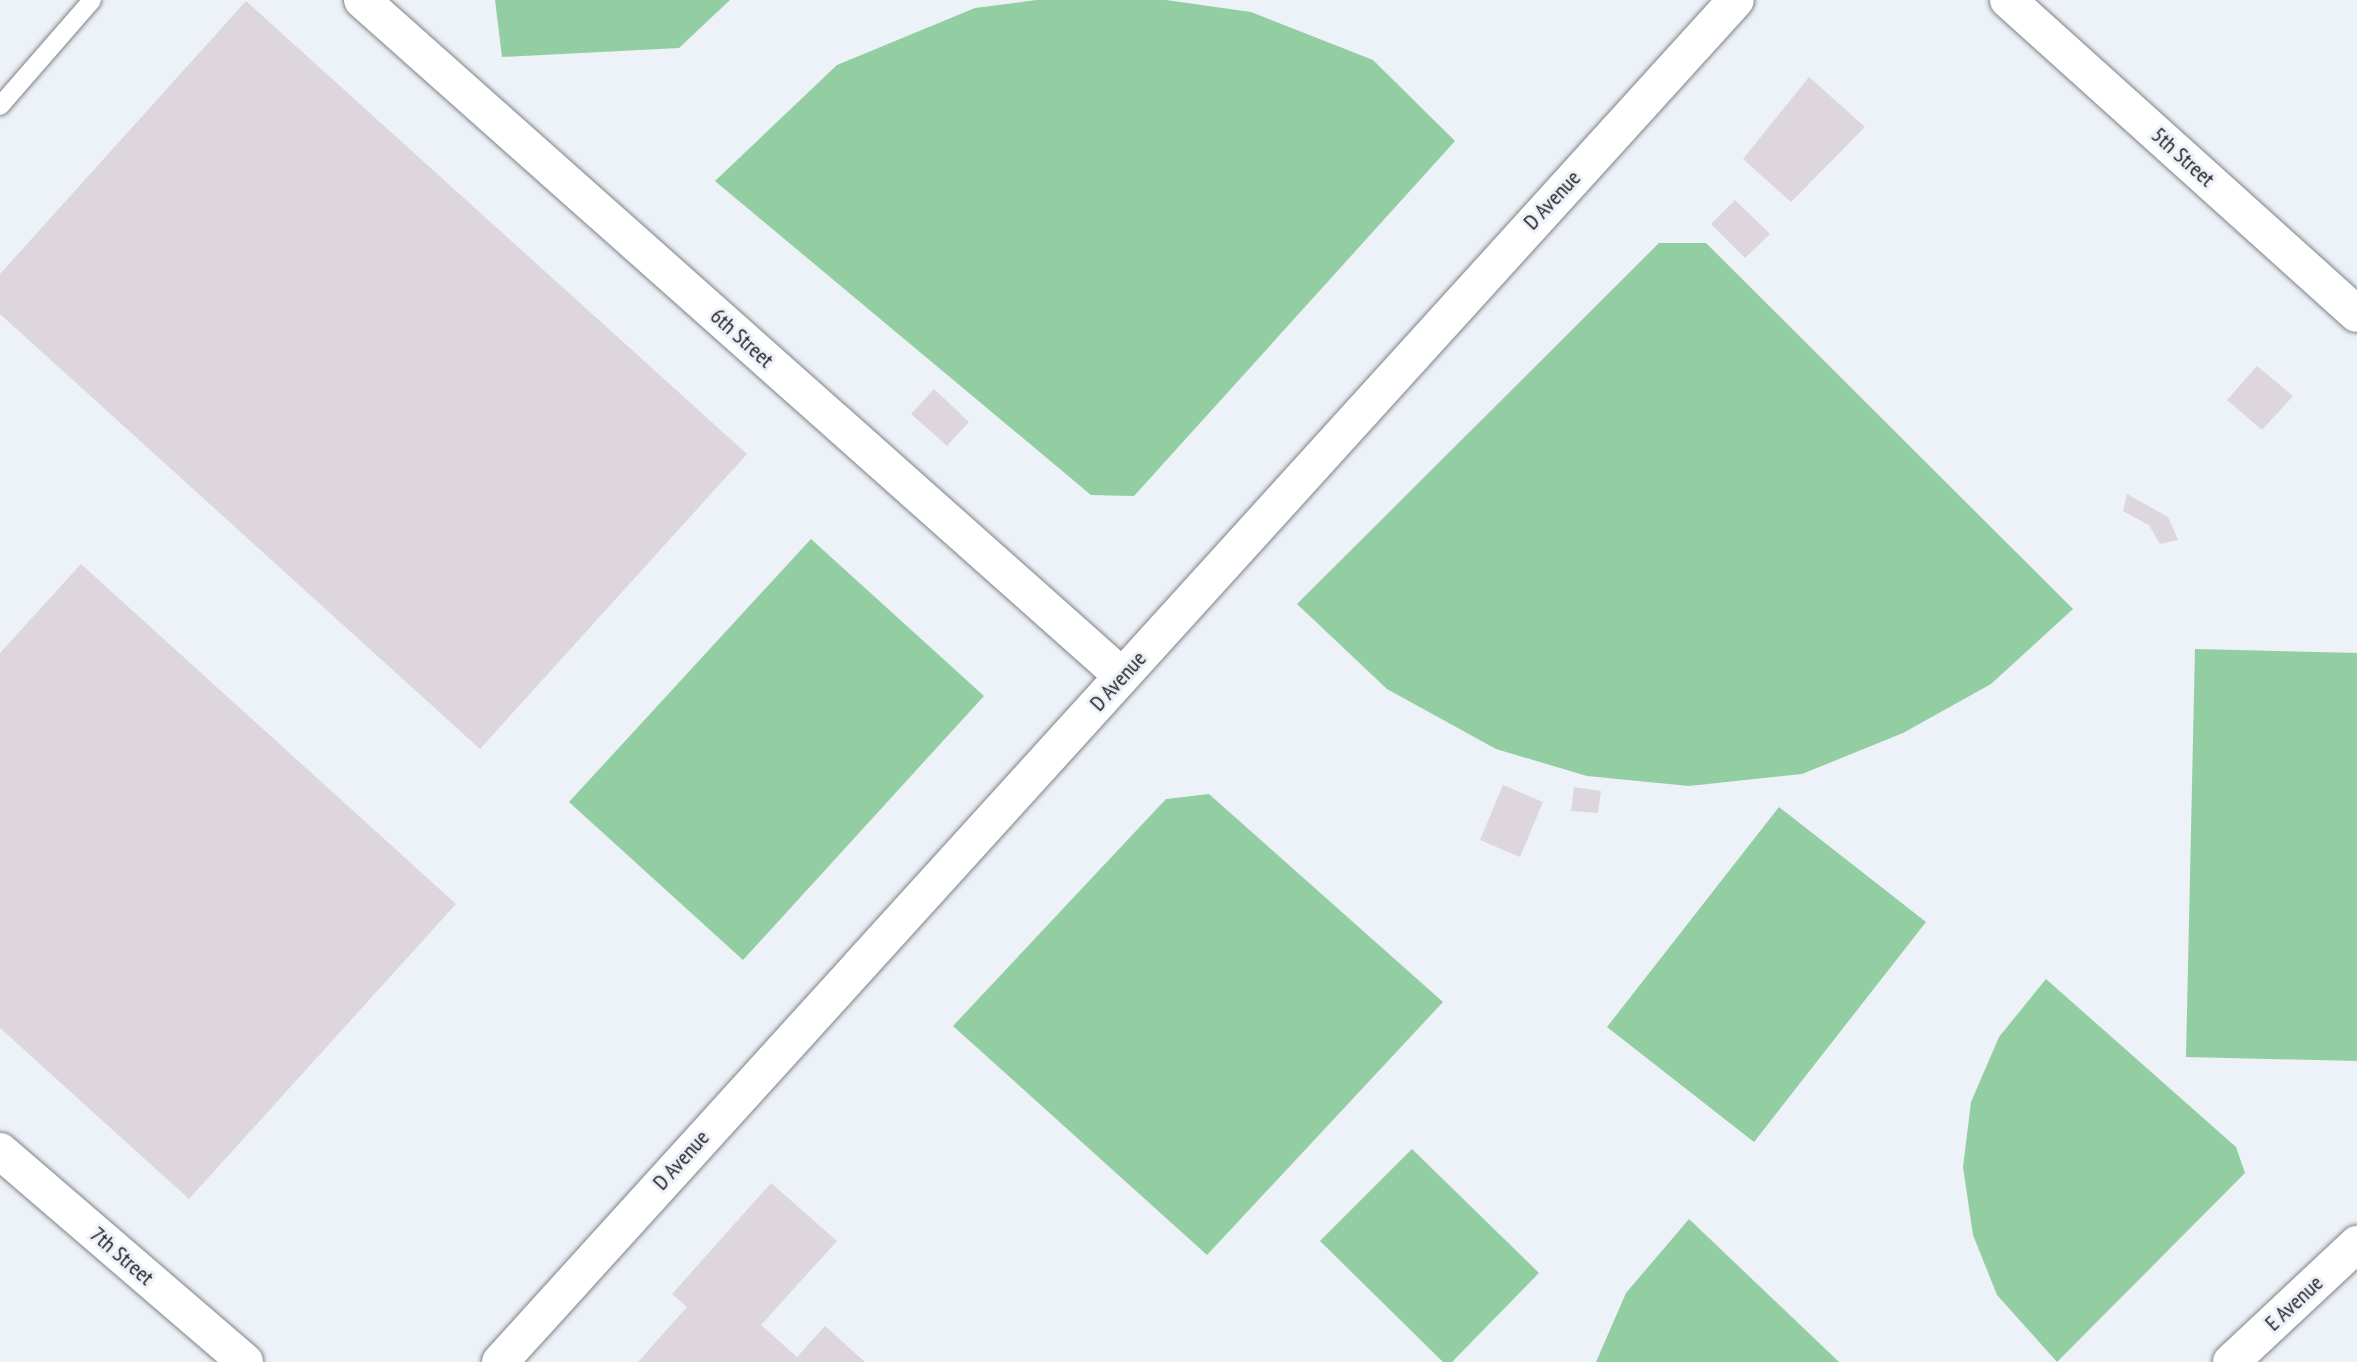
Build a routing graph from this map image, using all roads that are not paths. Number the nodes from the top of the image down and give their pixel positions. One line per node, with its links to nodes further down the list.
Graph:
1 (92, 0): 5 (lane)
2 (362, 0): 7 (street, 6th Street)
3 (1736, 0): 7 (street, D Avenue)
4 (2008, 0): 6 (street, 5th Street)
5 (0, 106)
6 (2357, 314)
7 (1122, 676): 11 (street, D Avenue)
8 (0, 1151): 10 (street, 7th Street)
9 (2357, 1244): 12 (street, E Avenue)
10 (245, 1362)
11 (500, 1362)
12 (2231, 1362)

